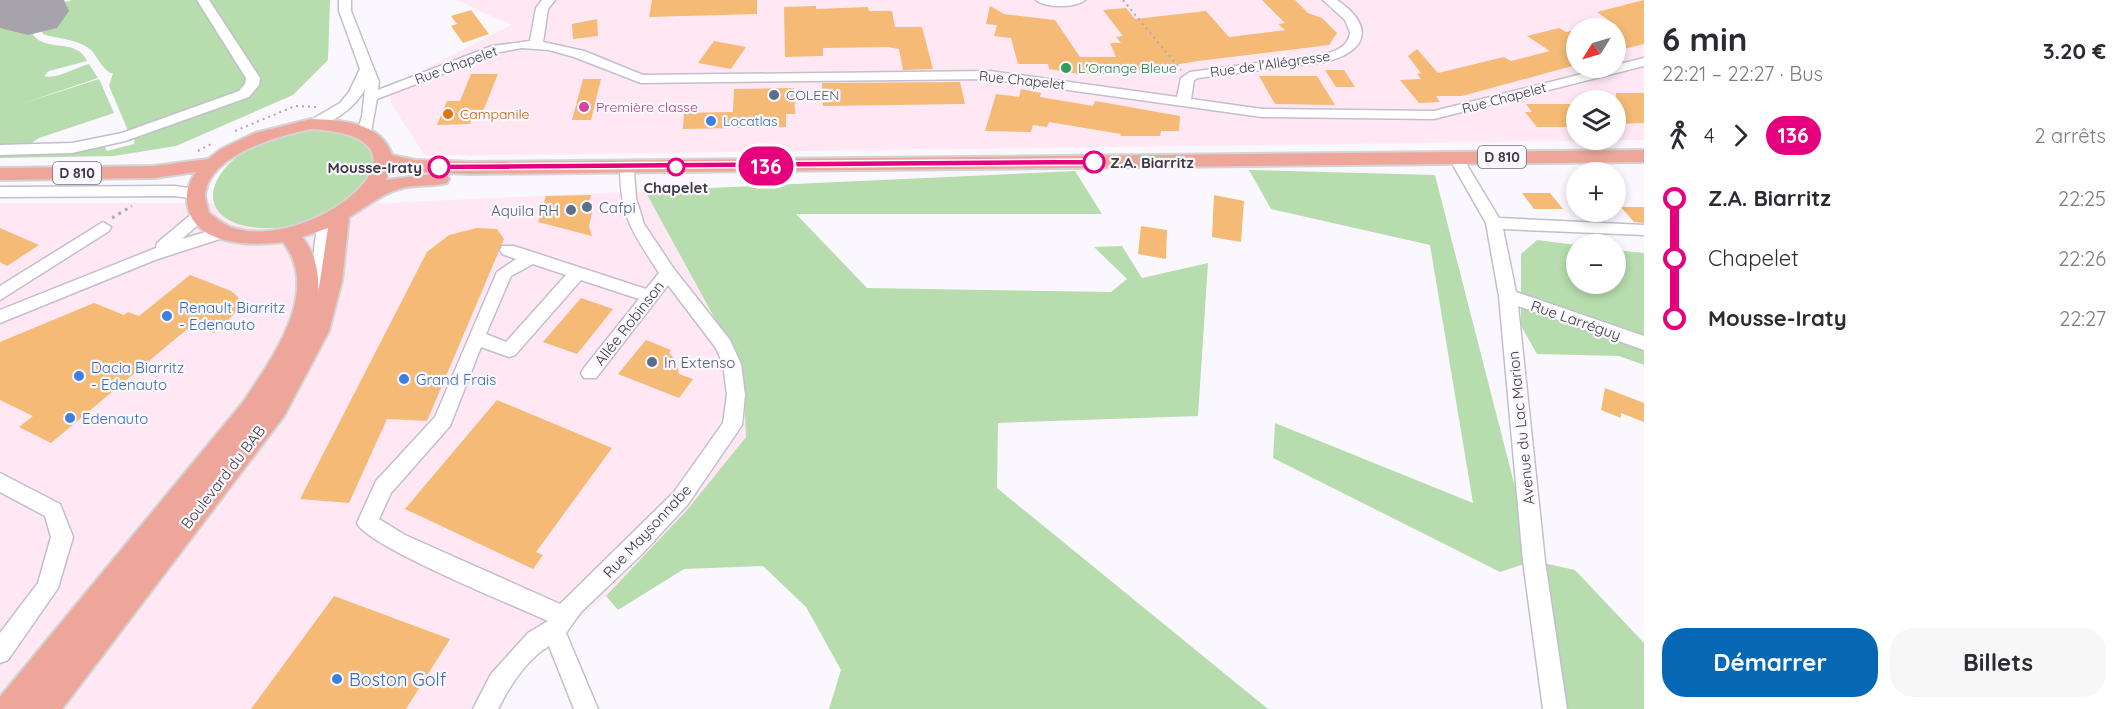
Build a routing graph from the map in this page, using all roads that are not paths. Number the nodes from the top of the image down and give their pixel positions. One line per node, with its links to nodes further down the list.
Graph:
1 (203, 0): 15 (street)
2 (345, 0): 9 (street)
3 (549, 0): 7 (street)
4 (1042, 0): 5 (street)
5 (1079, 0)
6 (1329, 0): 11 (street, Rue de l'Allégresse)
7 (536, 45): 10 (street, Rue Chapelet); 11 (street, Rue Chapelet)
8 (1644, 62): 11 (street, Rue Chapelet)
9 (365, 67): 10 (street); 12 (street)
10 (370, 97): 13 (street)
11 (1183, 102)
12 (315, 116): 13 (main road); 21 (main road)
13 (364, 132): 19 (main road)
14 (1644, 146): 17 (main road)
15 (0, 150)
16 (1644, 156): 17 (main road, D 810)
17 (1549, 157): 18 (main road, D 810); 20 (main road)
18 (1456, 158): 22 (main road, D 810); 31 (street, Avenue du Lac Marion)
19 (384, 159): 22 (main road, D 810); 28 (main road)
20 (1644, 163)
21 (214, 165): 24 (main road, D 810); 27 (main road)
22 (689, 167): 23 (main road, D 810)
23 (627, 171): 28 (main road, D 810); 40 (street, Rue Maysonnabe)
24 (0, 174)
25 (0, 186): 27 (main road, D 810)
26 (0, 192): 27 (street)
27 (196, 194): 29 (main road)
28 (362, 200): 30 (main road)
29 (200, 216): 34 (main road); 37 (street)
30 (333, 218): 35 (main road); 54 (main road, Boulevard du BAB)
31 (1494, 223): 33 (street); 44 (street, Avenue du Lac Marion)
32 (104, 227): 41 (street)
33 (1644, 230)
34 (223, 232): 35 (main road); 37 (street)
35 (288, 234): 53 (main road, Boulevard du BAB)
36 (508, 250): 38 (street)
37 (149, 256): 45 (street)
38 (531, 258): 39 (street); 47 (street)
39 (578, 272): 43 (street); 47 (street)
40 (668, 273): 43 (street, Allée Robinson); 51 (street, Rue Maysonnabe)
41 (29, 275): 42 (street); 45 (street)
42 (0, 294)
43 (650, 296): 49 (street, Allée Robinson)
44 (1508, 296): 48 (street, Rue Larréguy); 57 (street, Avenue du Lac Marion)
45 (39, 301): 46 (street)
46 (0, 317)
47 (477, 338): 51 (street)
48 (1644, 344)
49 (590, 373)
50 (0, 482): 52 (street)
51 (559, 624): 55 (street, Rue Maysonnabe); 56 (street)
52 (0, 652)
53 (9, 709)
54 (43, 709)
55 (485, 709)
56 (586, 709)
57 (1555, 709)

